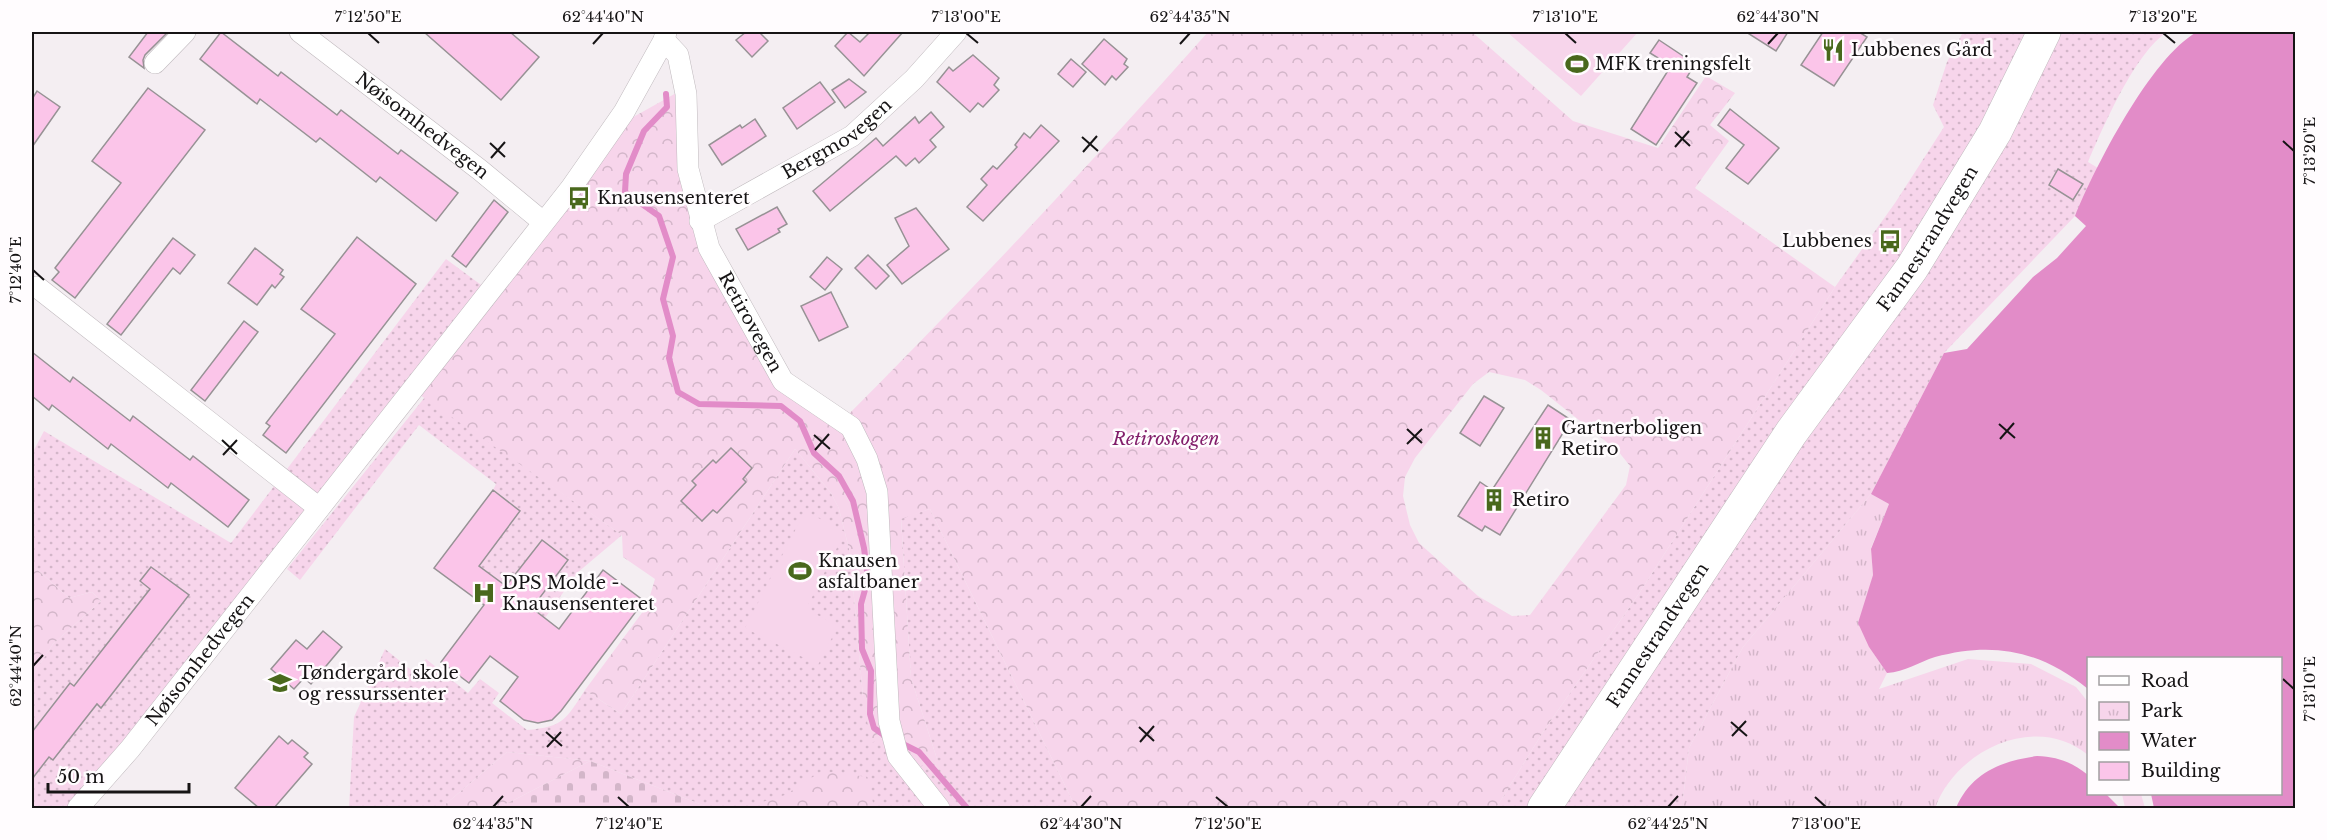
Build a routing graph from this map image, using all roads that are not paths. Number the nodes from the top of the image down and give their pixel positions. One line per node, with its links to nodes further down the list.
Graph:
1 (185, 32): 7 (street)
2 (300, 32): 9 (street, Nøisomhedvegen)
3 (956, 32): 8 (street, Bergmovegen)
4 (2024, 32): 11 (highway, Fannestrandvegen)
5 (2044, 32): 11 (highway, Fannestrandvegen)
6 (665, 36): 8 (street, Retirovegen); 9 (street, Nøisomhedvegen)
7 (155, 63)
8 (700, 221): 14 (street, Retirovegen)
9 (543, 222): 12 (street, Nøisomhedvegen)
10 (37, 287): 12 (street)
11 (1791, 433): 15 (highway, Fannestrandvegen)
12 (319, 508): 13 (street, Nøisomhedvegen)
13 (78, 808)
14 (939, 808)
15 (1544, 808)

